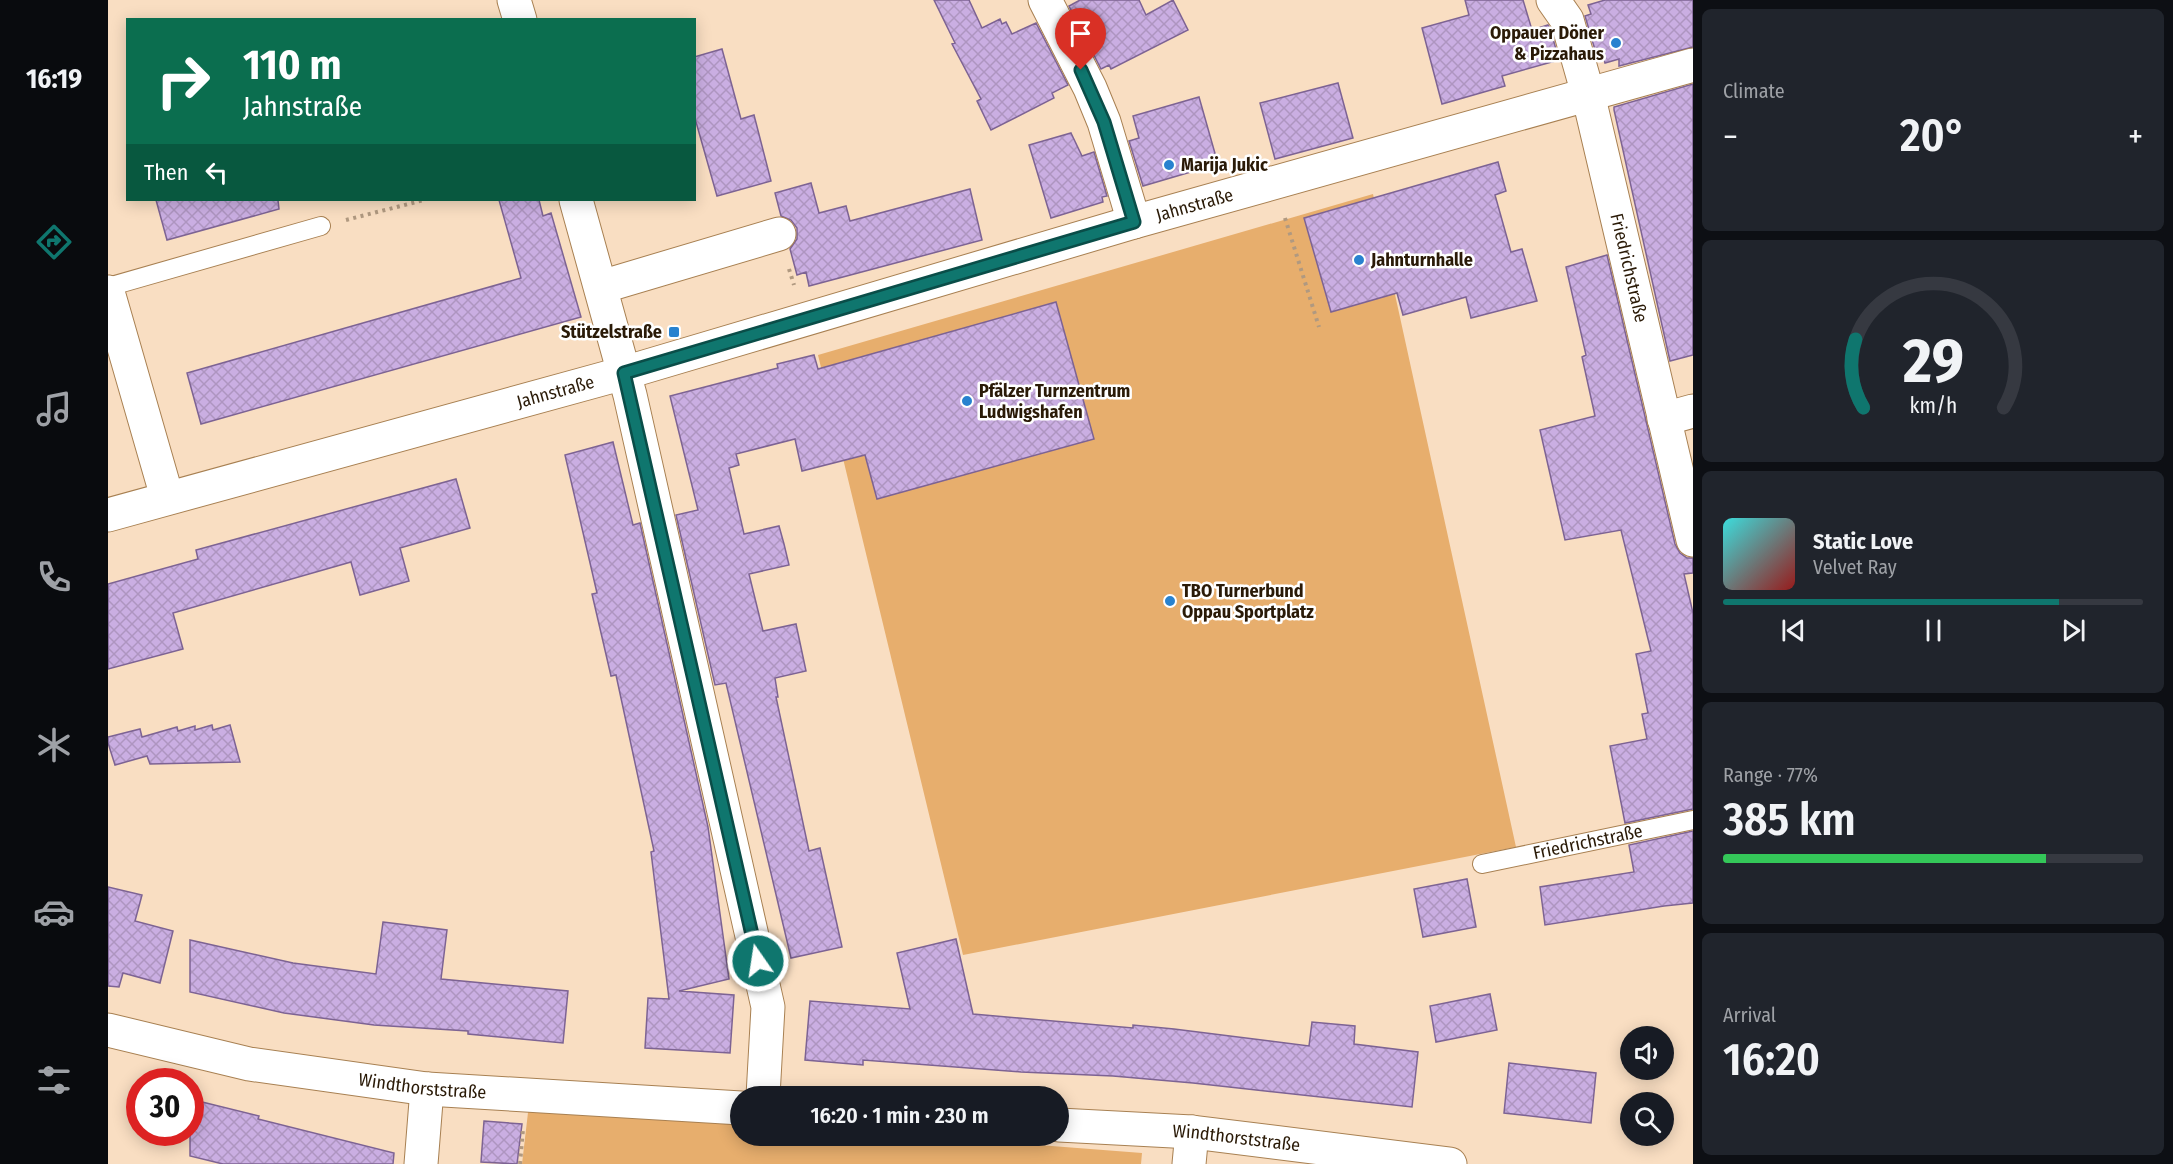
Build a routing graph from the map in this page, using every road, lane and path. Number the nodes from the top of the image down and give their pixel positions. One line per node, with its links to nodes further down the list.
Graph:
1 (514, 0): 4 (street)
2 (1045, 0): 10 (street)
3 (1553, 0): 6 (street, Friedrichstraße)
4 (519, 18)
5 (1693, 65): 6 (street, Jahnstraße)
6 (1588, 94): 7 (street, Jahnstraße); 19 (street, Friedrichstraße)
7 (1274, 182): 10 (street, Jahnstraße); 17 (path)
8 (420, 201): 11 (path)
9 (576, 201): 14 (street)
10 (1134, 222): 16 (street, Jahnstraße)
11 (321, 226): 13 (lane)
12 (780, 234): 14 (street); 16 (path)
13 (108, 287)
14 (601, 287): 18 (street)
15 (108, 292): 20 (street)
16 (804, 320): 18 (street, Jahnstraße)
17 (1319, 327)
18 (624, 373): 20 (street, Jahnstraße); 26 (street)
19 (1679, 415): 22 (street, Friedrichstraße)
20 (167, 497): 21 (street, Jahnstraße)
21 (108, 515)
22 (1693, 540)
23 (1693, 820): 24 (lane, Friedrichstraße)
24 (1482, 864)
25 (108, 1030): 27 (street, Windthorststraße)
26 (764, 1086)
27 (427, 1089): 28 (street, Windthorststraße); 31 (street)
28 (730, 1107)
29 (1069, 1126): 30 (street, Windthorststraße)
30 (1192, 1132): 32 (street); 33 (street, Windthorststraße)
31 (421, 1164)
32 (1189, 1164)
33 (1450, 1164)

